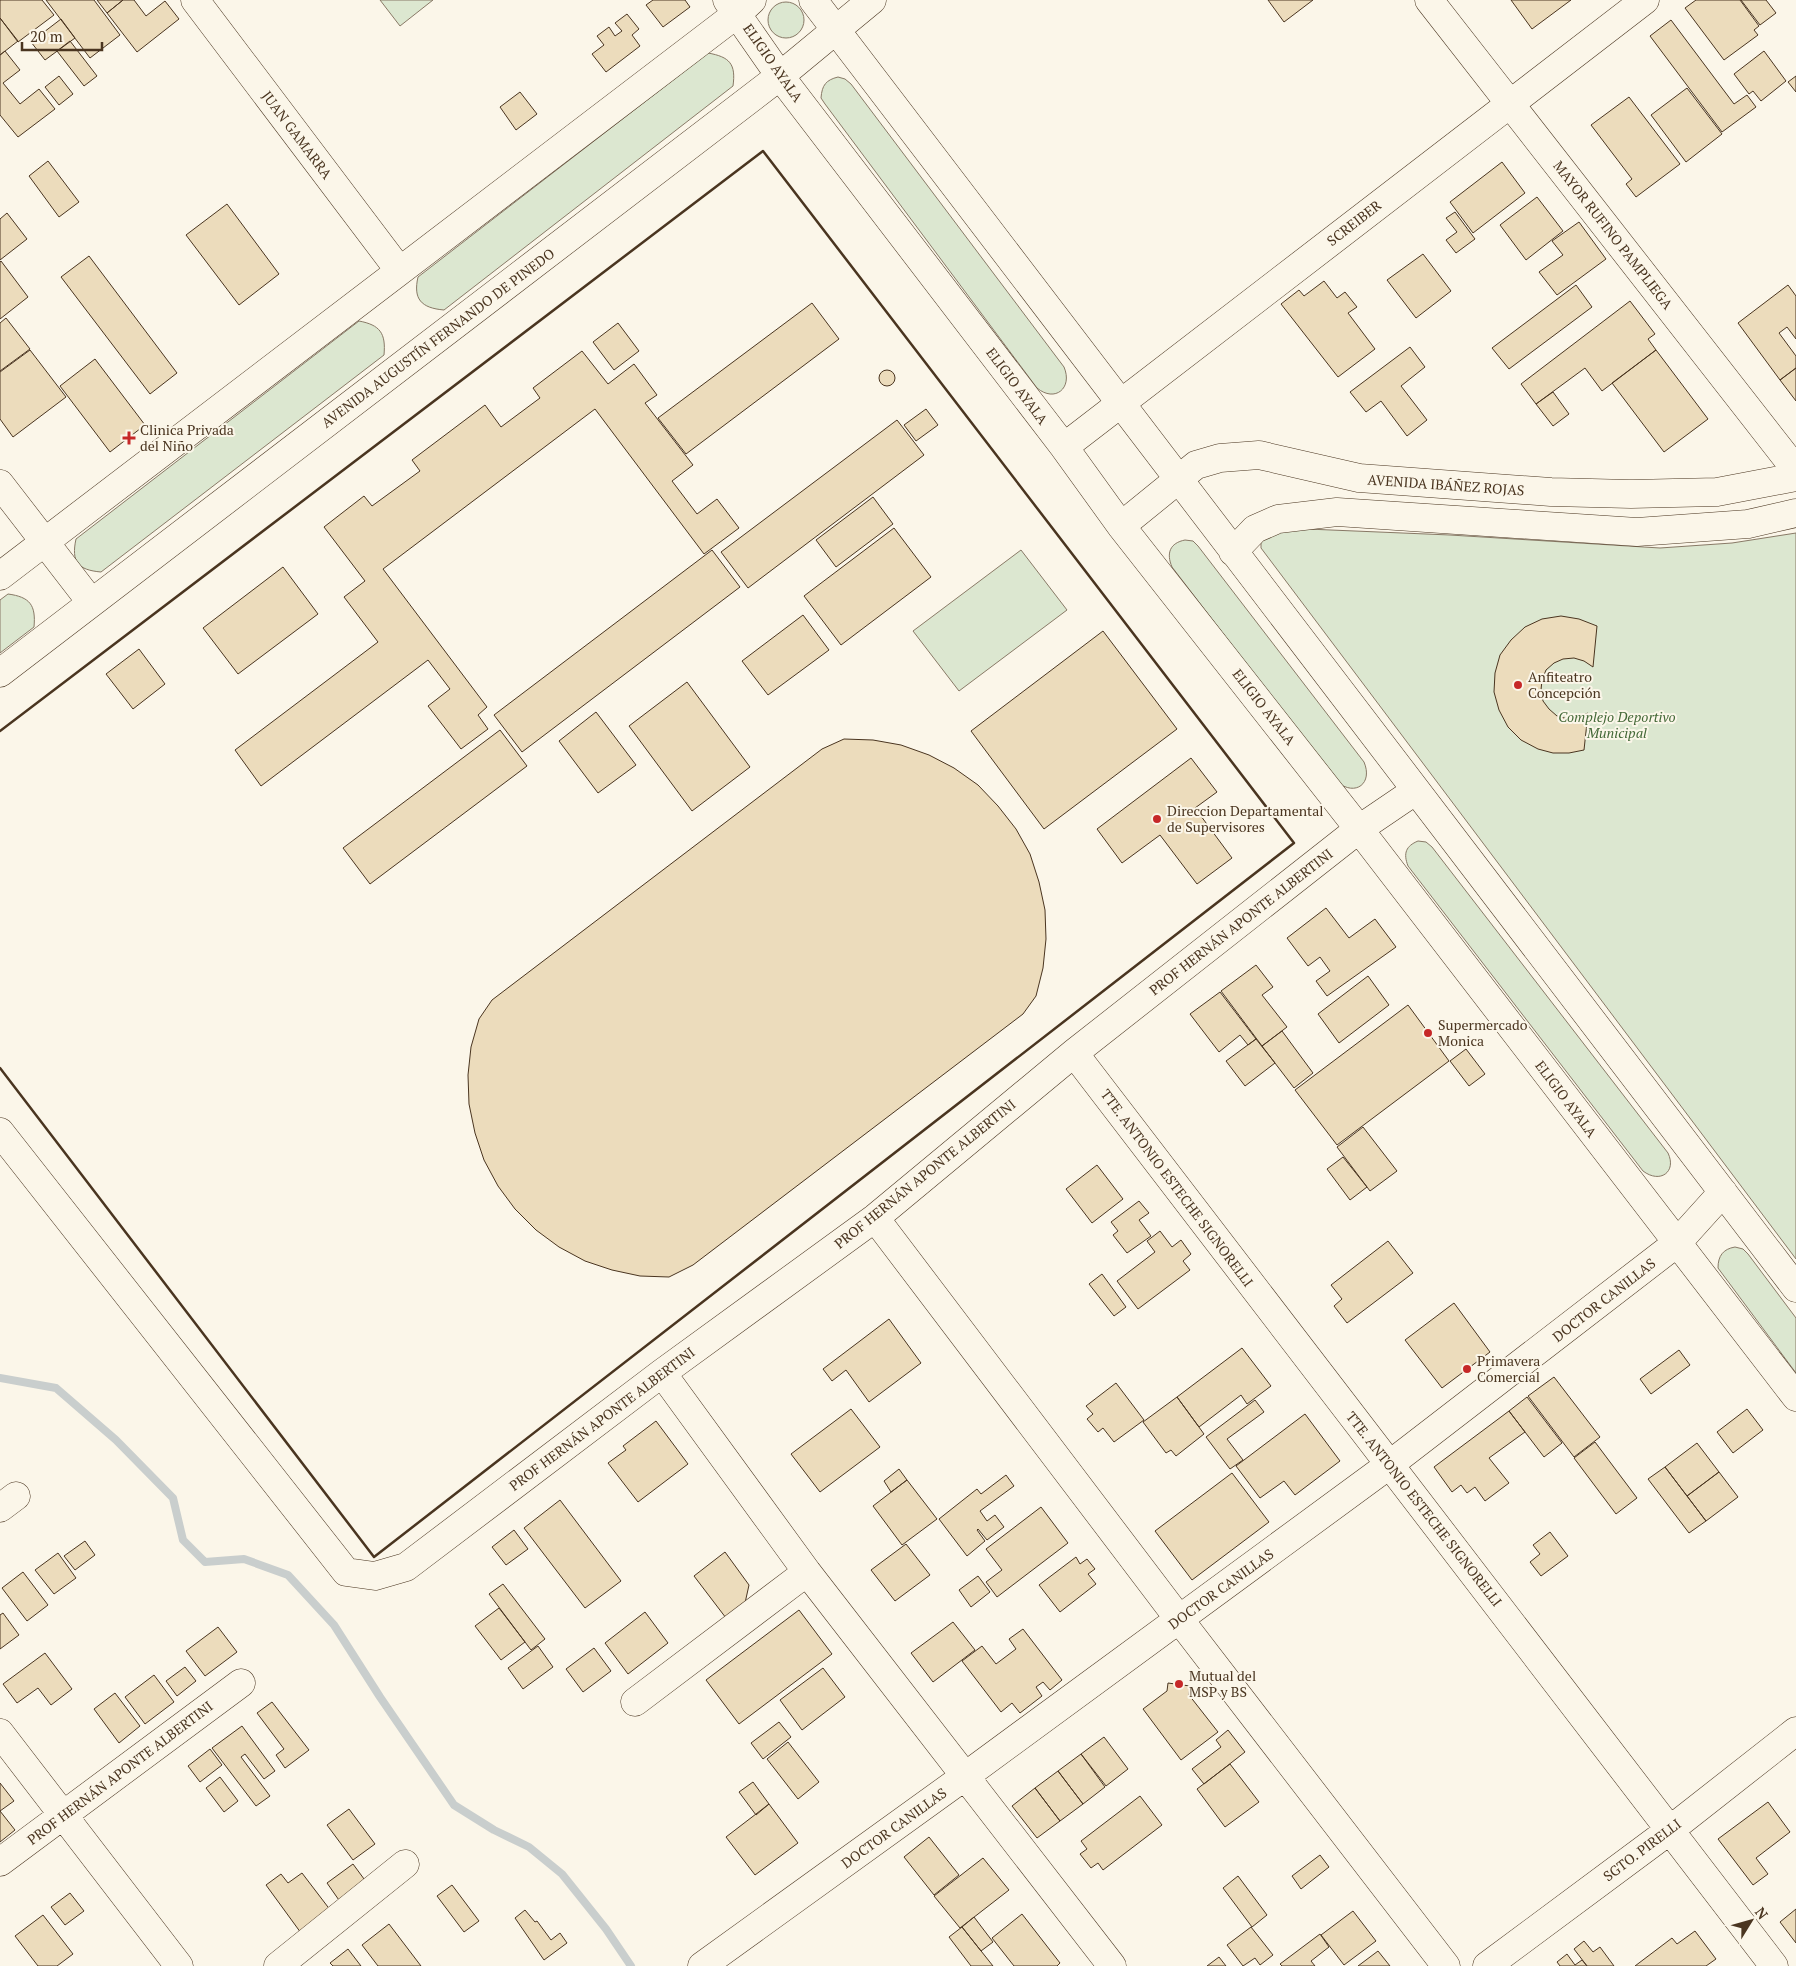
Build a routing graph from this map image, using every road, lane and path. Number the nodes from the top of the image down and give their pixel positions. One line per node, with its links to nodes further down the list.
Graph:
1 (195, 0): 10 (street, JUAN GAMARRA)
2 (813, 0): 7 (street)
3 (872, 0): 7 (street, AVENIDA AUGUSTÍN FERNANDO DE PINEDO)
4 (1429, 0): 9 (street, MAYOR RUFINO PAMPLIEGA)
5 (1645, 0): 9 (street, SCREIBER)
6 (739, 4): 8 (street, ELIGIO AYALA); 10 (street)
7 (836, 29): 8 (street, AVENIDA AUGUSTÍN FERNANDO DE PINEDO); 11 (street)
8 (780, 76): 12 (street, ELIGIO AYALA); 22 (street, AVENIDA AUGUSTÍN FERNANDO DE PINEDO)
9 (1510, 103): 11 (street, SCREIBER); 13 (street, MAYOR RUFINO PAMPLIEGA)
10 (399, 270): 19 (street)
11 (1120, 404): 12 (street, SCREIBER); 15 (street)
12 (1064, 447): 18 (street, ELIGIO AYALA)
13 (1796, 470)
14 (1796, 477): 15 (street, AVENIDA IBÁÑEZ ROJAS)
15 (1178, 480): 18 (street, AVENIDA IBÁÑEZ ROJAS); 20 (street)
16 (0, 484): 19 (street)
17 (1796, 513): 20 (street)
18 (1121, 526): 25 (street, ELIGIO AYALA)
19 (45, 542): 21 (street); 22 (street)
20 (1234, 552): 24 (street)
21 (0, 576)
22 (91, 602): 23 (street, AVENIDA AUGUSTÍN FERNANDO DE PINEDO)
23 (0, 672)
24 (1416, 792): 25 (street, PROF HERNÁN APONTE ALBERTINI); 28 (street)
25 (1359, 829): 26 (street, PROF HERNÁN APONTE ALBERTINI); 30 (street, ELIGIO AYALA)
26 (1074, 1053): 29 (street, PROF HERNÁN APONTE ALBERTINI); 34 (street, TTE. ANTONIO ESTECHE SIGNORELLI)
27 (0, 1132): 32 (street, PROF HERNÁN APONTE ALBERTINI)
28 (1723, 1192): 30 (street, DOCTOR CANILLAS); 31 (street)
29 (876, 1218): 32 (street, PROF HERNÁN APONTE ALBERTINI); 36 (street)
30 (1677, 1243): 33 (street, ELIGIO AYALA); 34 (street, DOCTOR CANILLAS)
31 (1796, 1288)
32 (662, 1373): 35 (street)
33 (1796, 1397)
34 (1389, 1465): 36 (street, DOCTOR CANILLAS); 43 (street, TTE. ANTONIO ESTECHE SIGNORELLI)
35 (807, 1572): 38 (street); 41 (street)
36 (1179, 1620): 41 (street, DOCTOR CANILLAS); 50 (street)
37 (241, 1683): 42 (street, PROF HERNÁN APONTE ALBERTINI)
38 (635, 1702)
39 (1796, 1732): 43 (street, SGTO. PIRELLI)
40 (0, 1733): 42 (street)
41 (964, 1777): 46 (street); 49 (street, DOCTOR CANILLAS)
42 (64, 1814): 44 (street, PROF HERNÁN APONTE ALBERTINI); 47 (street)
43 (1670, 1830): 51 (street, SGTO. PIRELLI); 52 (street, TTE. ANTONIO ESTECHE SIGNORELLI)
44 (0, 1862)
45 (405, 1864): 48 (street)
46 (1100, 1962)
47 (179, 1966)
48 (278, 1966)
49 (702, 1966)
50 (1446, 1966)
51 (1486, 1966)
52 (1774, 1966)

